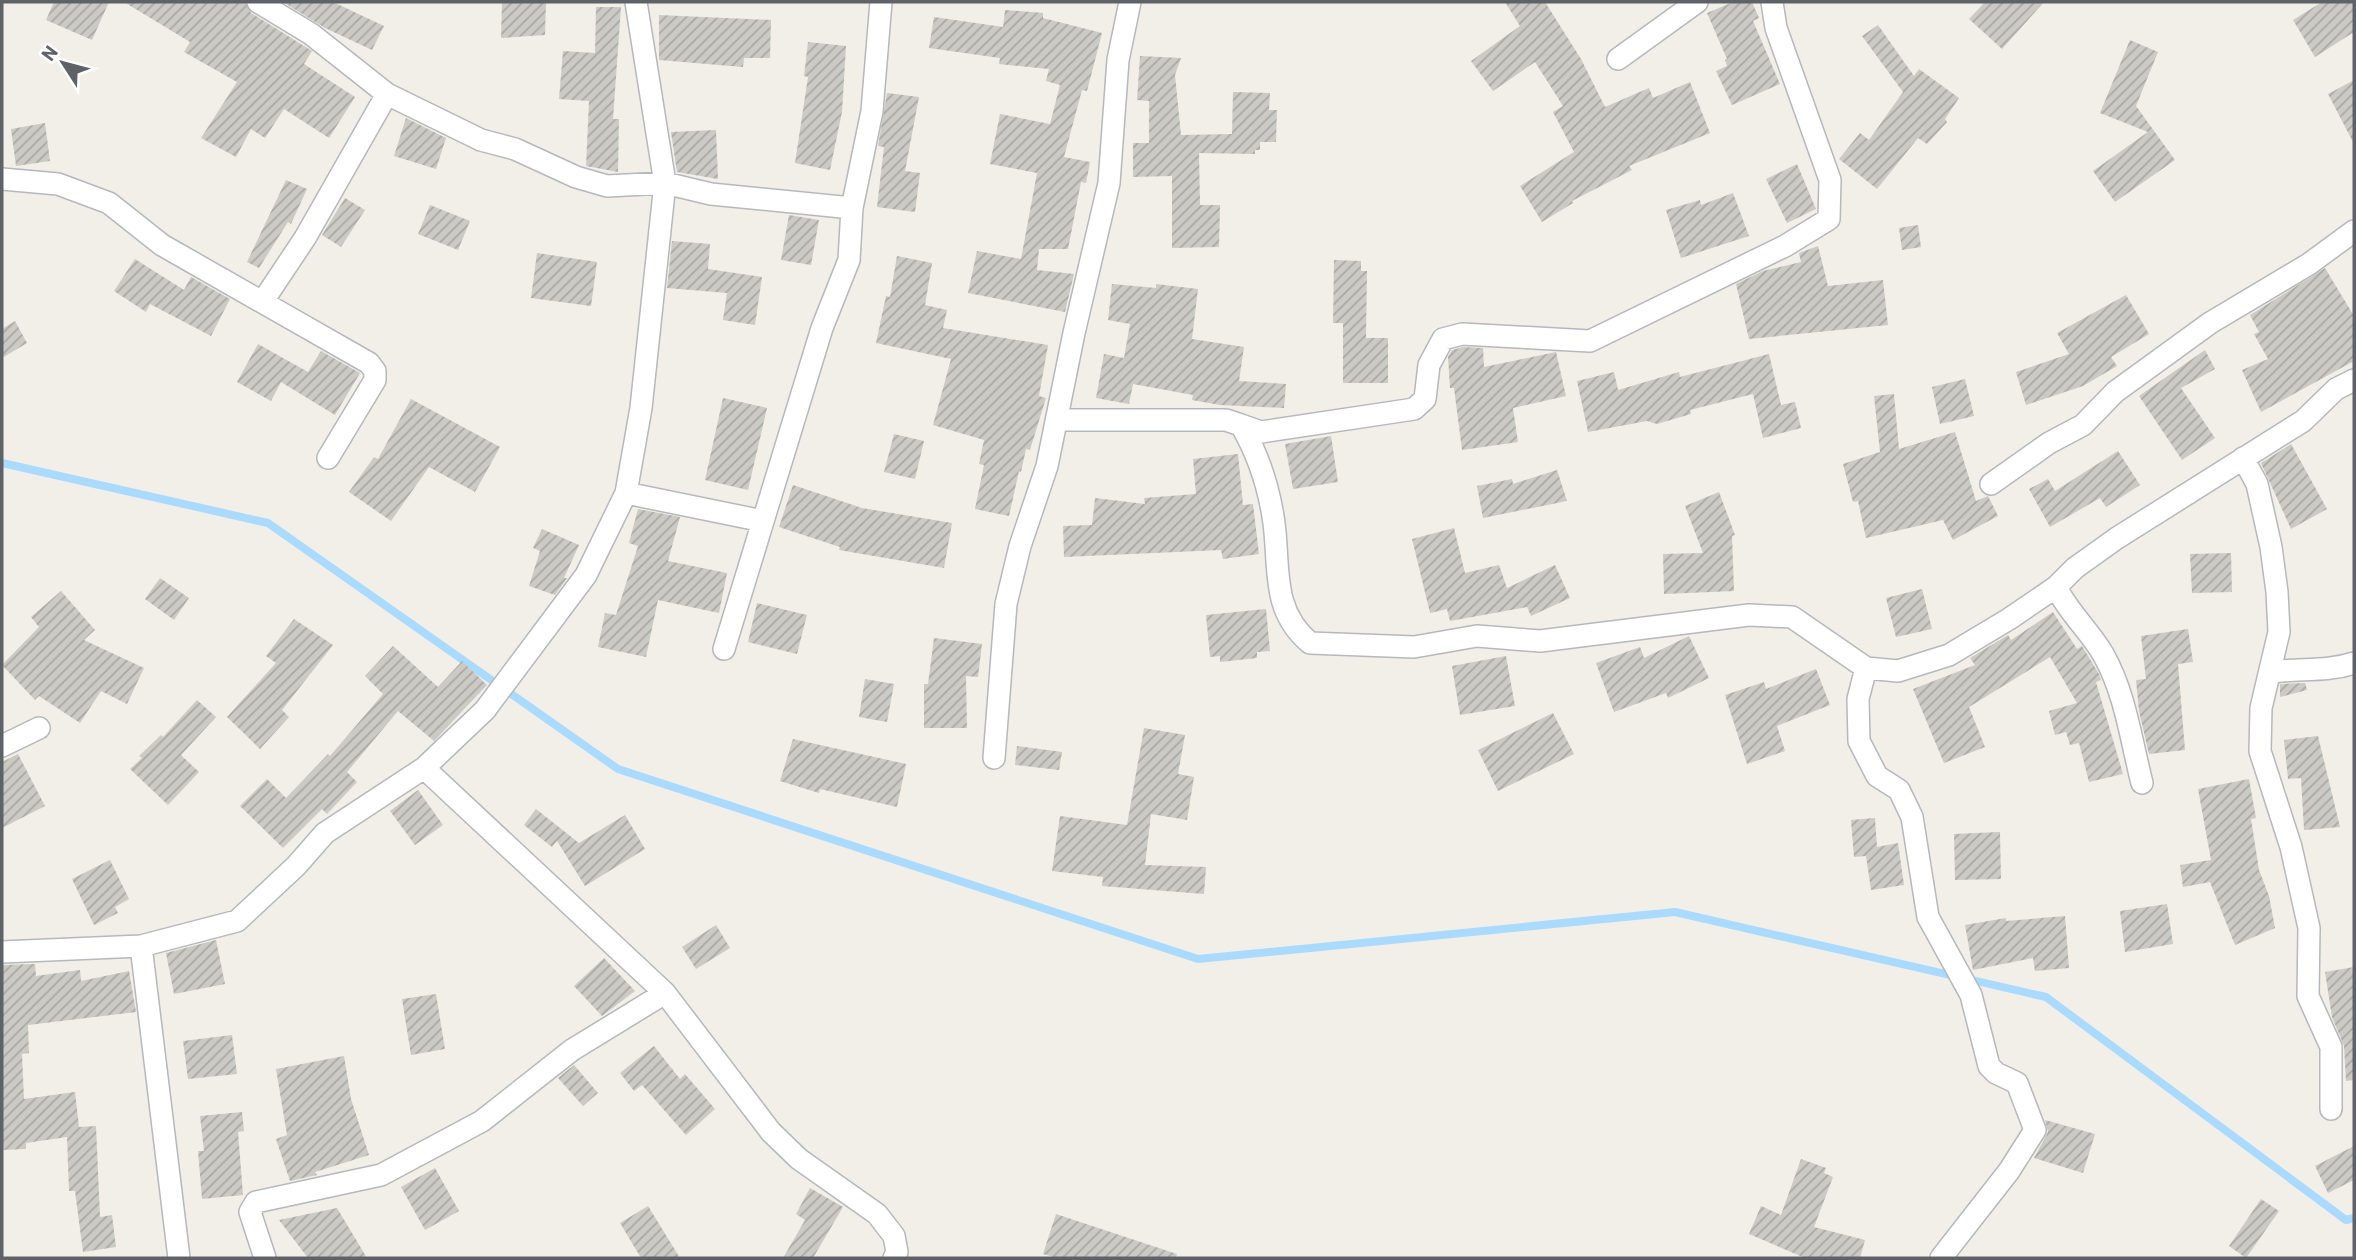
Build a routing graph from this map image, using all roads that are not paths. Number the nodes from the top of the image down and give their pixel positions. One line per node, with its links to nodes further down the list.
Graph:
1 (258, 2): 8 (street)
2 (636, 2): 10 (street)
3 (881, 2): 11 (street)
4 (1130, 2): 15 (street)
5 (1697, 2): 7 (street)
6 (1772, 2): 16 (street)
7 (1618, 59)
8 (387, 94): 10 (street); 13 (street)
9 (2, 180): 13 (street)
10 (665, 183): 11 (street); 20 (street)
11 (852, 208): 21 (street)
12 (2354, 231): 19 (street)
13 (263, 301): 17 (street)
14 (2354, 380): 18 (street)
15 (1058, 420): 16 (street); 29 (street)
16 (1241, 425): 25 (street)
17 (328, 458)
18 (2243, 458): 22 (street); 26 (street)
19 (1991, 484)
20 (626, 493): 21 (street); 30 (street)
21 (764, 521): 23 (street)
22 (2056, 587): 25 (street); 31 (street)
23 (724, 649)
24 (2354, 663): 26 (street)
25 (1866, 668): 39 (street)
26 (2272, 672): 35 (street)
27 (39, 728): 28 (street)
28 (2, 747)
29 (994, 758)
30 (424, 768): 32 (street); 34 (street)
31 (2142, 783)
32 (141, 946): 33 (street); 36 (street)
33 (2, 953)
34 (665, 993): 37 (street); 38 (street)
35 (2331, 1109)
36 (179, 1258)
37 (265, 1258)
38 (894, 1258)
39 (1941, 1258)

